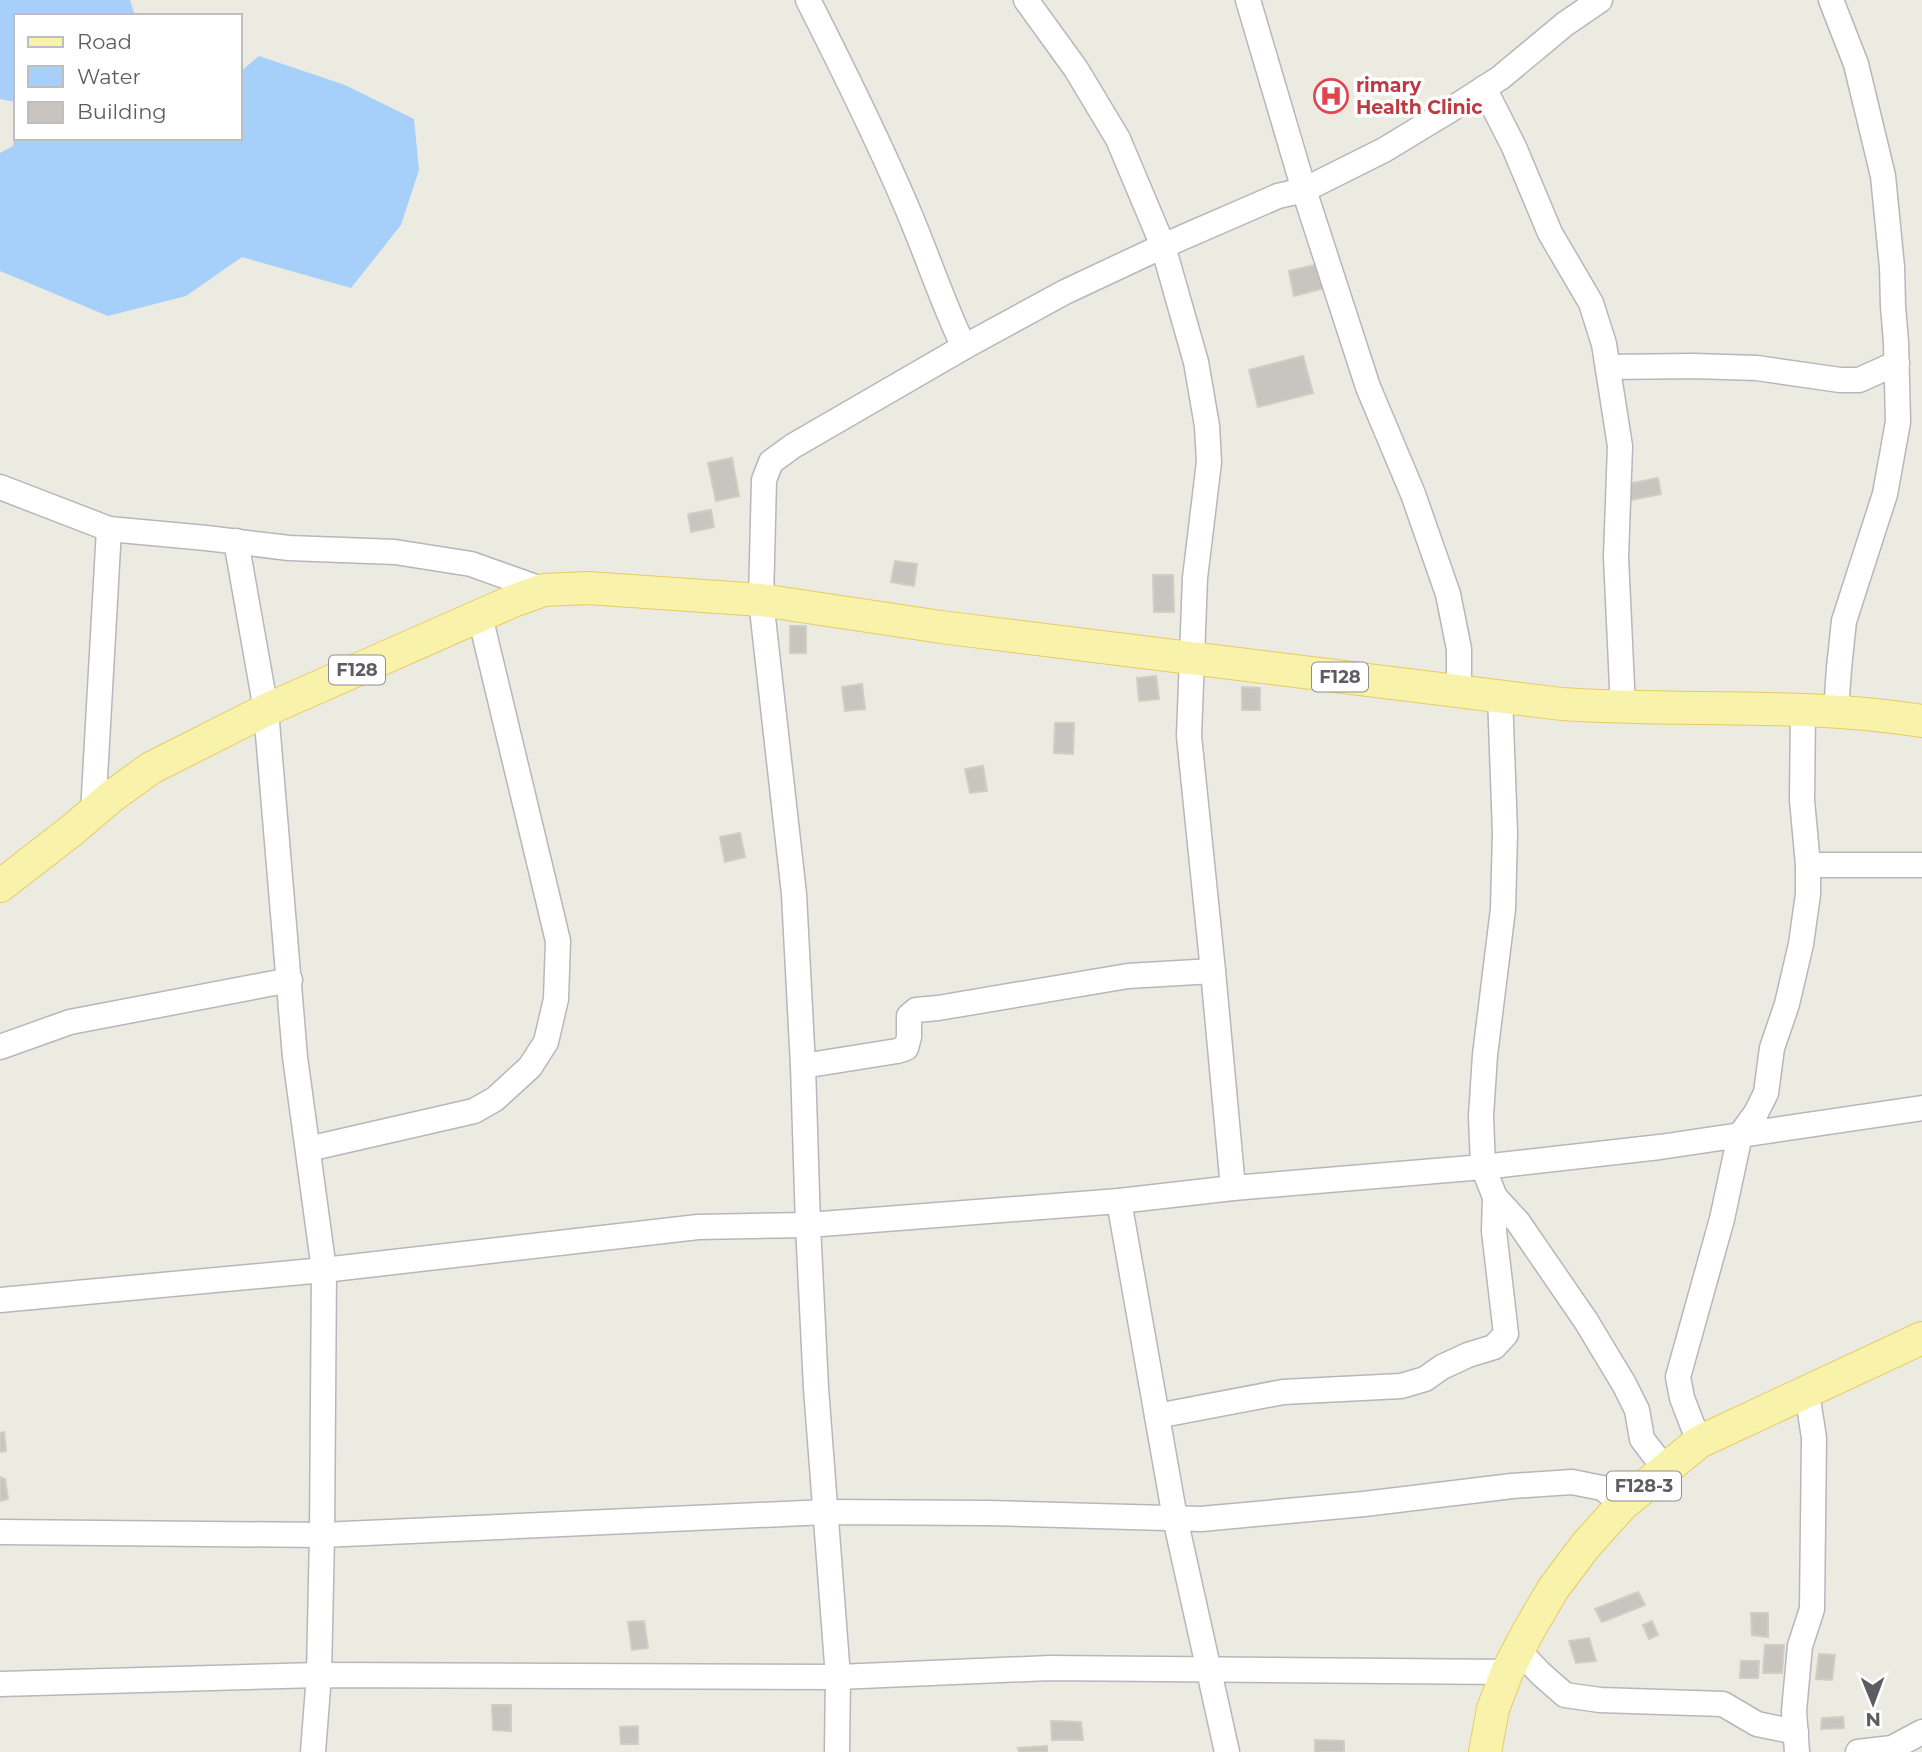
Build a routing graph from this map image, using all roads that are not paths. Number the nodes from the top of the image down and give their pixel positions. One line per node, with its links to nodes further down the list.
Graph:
1 (808, 0): 9 (street)
2 (1026, 0): 8 (street)
3 (1248, 0): 7 (street)
4 (1600, 0): 6 (street)
5 (1831, 0): 10 (street)
6 (1484, 88): 7 (street); 11 (street)
7 (1304, 190): 8 (street); 19 (street)
8 (1163, 246): 9 (street); 18 (street)
9 (964, 347): 16 (street)
10 (1897, 363): 11 (street); 24 (street)
11 (1608, 367): 21 (street)
12 (0, 487): 13 (street)
13 (109, 529): 14 (street); 26 (street)
14 (236, 541): 15 (street); 22 (street)
15 (544, 590): 16 (main road, F128); 17 (main road, F128)
16 (761, 600): 18 (main road, F128); 33 (street)
17 (480, 616): 22 (main road, F128); 36 (street)
18 (1191, 658): 19 (main road, F128); 30 (street)
19 (1459, 690): 20 (main road, F128)
20 (1500, 695): 21 (main road, F128); 37 (street)
21 (1623, 708): 23 (main road, F128)
22 (266, 710): 26 (main road, F128); 31 (street)
23 (1803, 710): 24 (main road, F128); 27 (street)
24 (1836, 712): 25 (main road, F128)
25 (1922, 721)
26 (93, 813): 29 (main road, F128)
27 (1808, 865): 28 (street); 35 (street)
28 (1922, 865)
29 (0, 886)
30 (1213, 971): 33 (street); 38 (street)
31 (290, 981): 32 (street); 36 (street)
32 (0, 1047)
33 (803, 1066): 41 (street)
34 (1922, 1108): 35 (street)
35 (1740, 1135): 37 (street); 47 (street)
36 (308, 1149): 42 (street)
37 (1483, 1167): 38 (street); 39 (street)
38 (1233, 1188): 40 (street)
39 (1495, 1197): 46 (street); 48 (street)
40 (1119, 1200): 41 (street); 46 (street)
41 (808, 1225): 42 (street); 50 (street)
42 (324, 1270): 43 (street); 53 (street)
43 (0, 1300)
44 (1922, 1338): 45 (main road, F128-3)
45 (1807, 1393): 47 (main road, F128-3); 60 (street)
46 (1157, 1416): 51 (street)
47 (1699, 1442): 48 (main road, F128-3)
48 (1665, 1469): 49 (main road, F128-3)
49 (1623, 1504): 51 (street); 54 (main road, F128-3)
50 (825, 1512): 51 (street); 53 (street); 57 (street)
51 (1175, 1518): 55 (street)
52 (0, 1532): 53 (street)
53 (322, 1535): 56 (street)
54 (1513, 1661): 55 (street); 60 (street); 64 (main road, F128-3)
55 (1208, 1669): 57 (street); 63 (street)
56 (319, 1675): 57 (street); 58 (street); 61 (street)
57 (838, 1677): 62 (street)
58 (0, 1684)
59 (1922, 1732): 65 (street)
60 (1796, 1742)
61 (313, 1752)
62 (837, 1752)
63 (1227, 1752)
64 (1485, 1752)
65 (1858, 1752)

